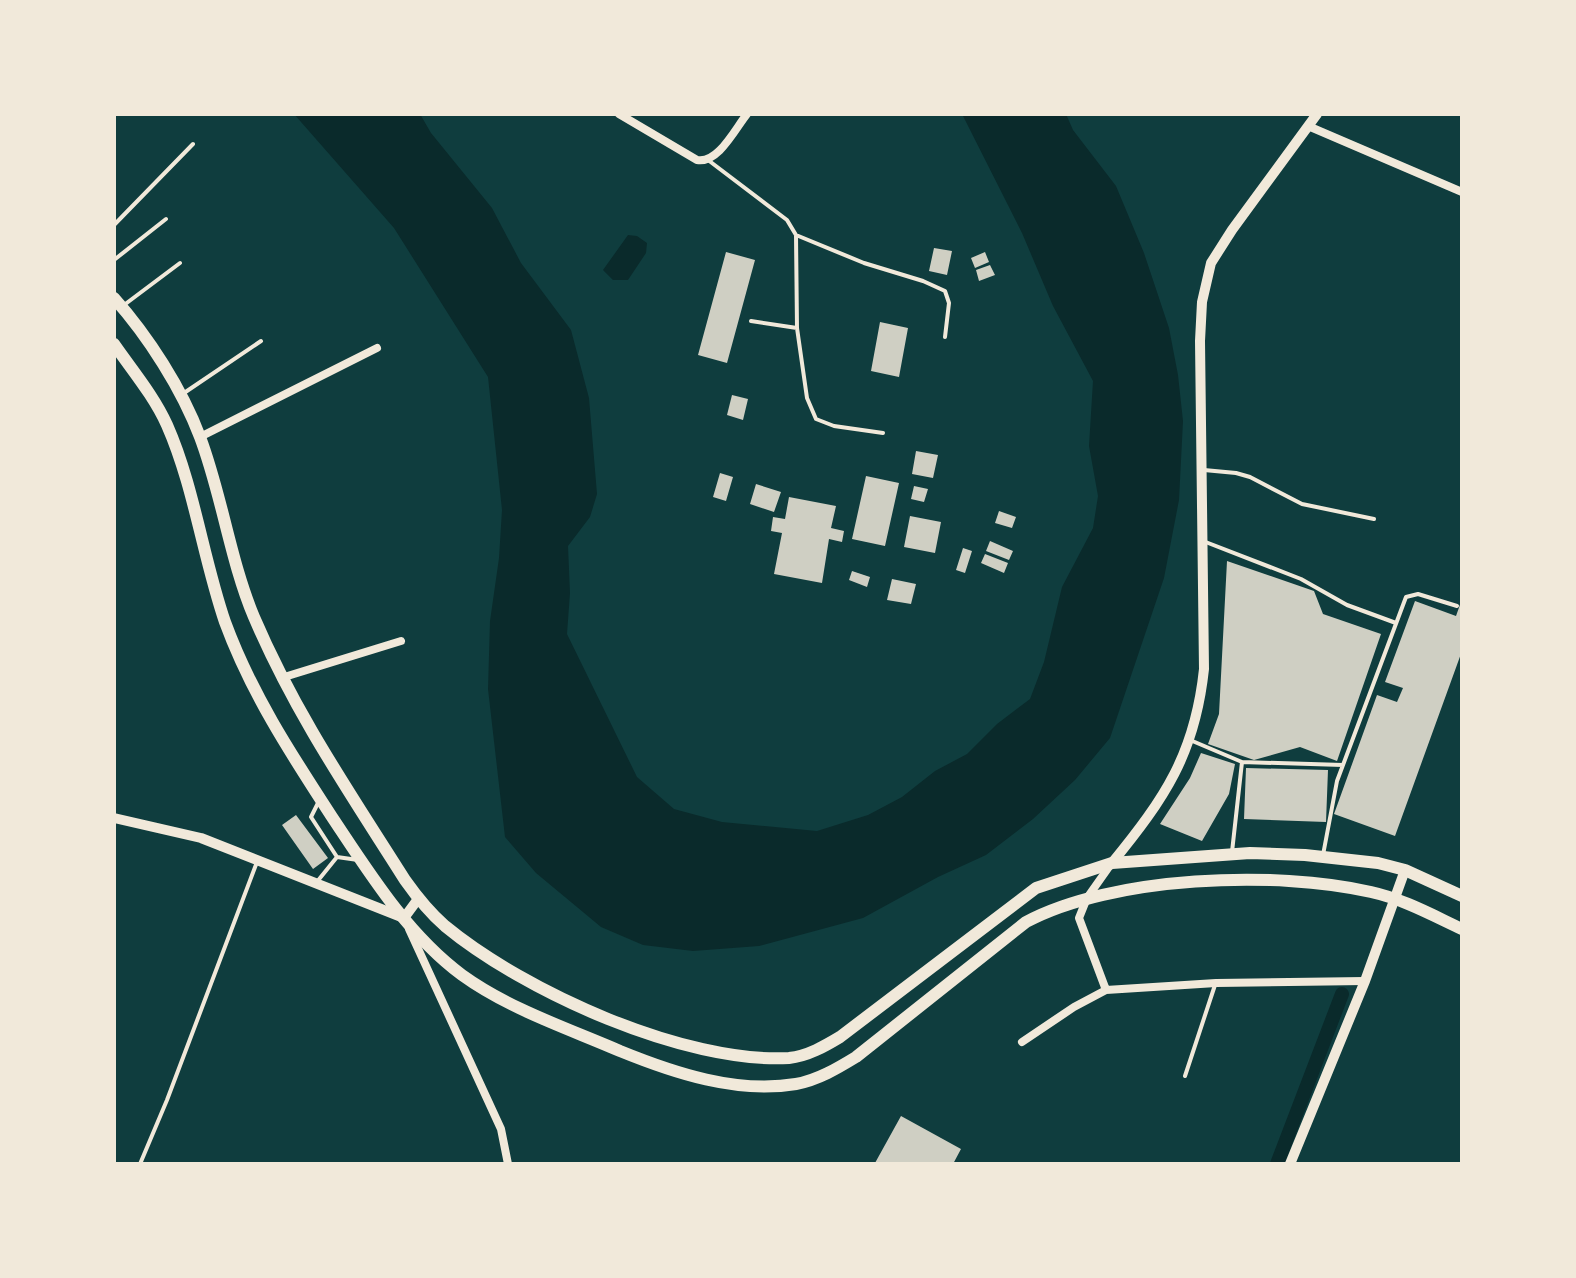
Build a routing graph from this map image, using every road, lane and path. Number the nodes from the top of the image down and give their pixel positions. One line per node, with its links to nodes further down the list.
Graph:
1 (619, 114): 6 (street)
2 (747, 114): 6 (street)
3 (1317, 114): 4 (street)
4 (1308, 126): 7 (street); 23 (street)
5 (193, 144): 9 (lane)
6 (708, 160): 10 (lane)
7 (1462, 192)
8 (166, 219): 11 (lane)
9 (114, 225)
10 (796, 235): 15 (lane); 16 (lane)
11 (114, 260)
12 (180, 263): 13 (lane)
13 (118, 302): 20 (main road)
14 (751, 321): 15 (lane)
15 (797, 328): 21 (lane)
16 (945, 337)
17 (261, 341): 20 (lane)
18 (114, 344): 33 (main road)
19 (377, 348): 22 (street)
20 (182, 394): 22 (main road)
21 (883, 433)
22 (200, 437): 29 (main road)
23 (1202, 470): 24 (lane); 25 (street)
24 (1374, 519)
25 (1203, 541): 27 (lane); 30 (street)
26 (1457, 606): 27 (lane)
27 (1396, 623): 32 (lane)
28 (401, 641): 29 (street)
29 (281, 678): 45 (main road)
30 (1190, 740): 31 (lane); 40 (street)
31 (1242, 762): 32 (lane); 35 (lane)
32 (1343, 765): 37 (lane)
33 (320, 799): 36 (lane); 39 (main road)
34 (114, 818): 38 (street)
35 (1231, 855): 37 (main road); 40 (main road)
36 (337, 857): 39 (lane); 42 (lane)
37 (1323, 857): 41 (main road)
38 (258, 860): 42 (street); 56 (lane)
39 (361, 861): 47 (main road)
40 (1112, 863): 44 (street); 52 (main road)
41 (1405, 870): 43 (main road); 46 (street)
42 (316, 883): 47 (street)
43 (1462, 896)
44 (1087, 898): 46 (main road); 51 (street); 53 (main road)
45 (418, 899): 47 (street); 52 (main road)
46 (1395, 899): 48 (main road); 49 (street)
47 (404, 918): 53 (main road); 57 (street)
48 (1462, 929)
49 (1365, 981): 50 (street); 58 (street)
50 (1216, 983): 51 (street); 55 (lane)
51 (1106, 990): 54 (street)
52 (610, 1019): 53 (main road)
53 (600, 1042)
54 (1022, 1042)
55 (1185, 1076)
56 (140, 1164)
57 (508, 1164)
58 (1290, 1164)

